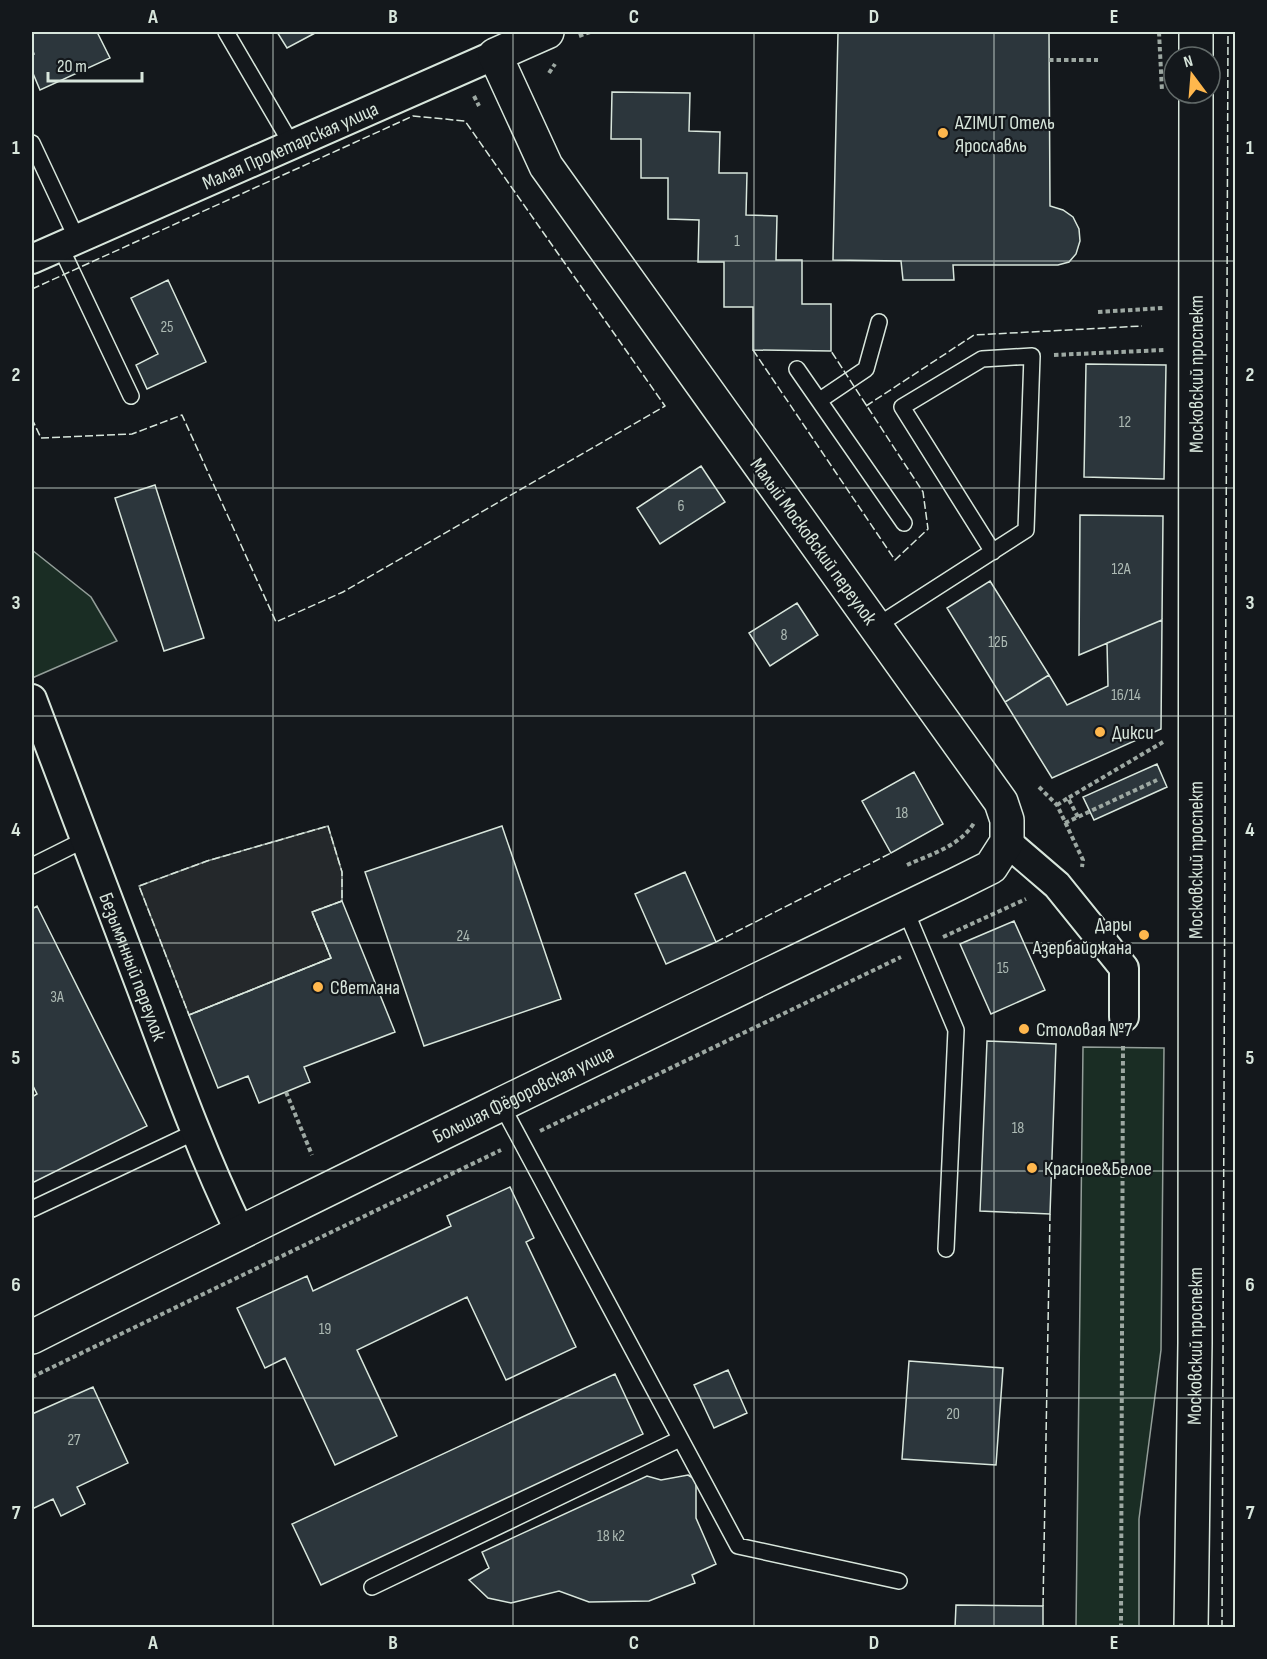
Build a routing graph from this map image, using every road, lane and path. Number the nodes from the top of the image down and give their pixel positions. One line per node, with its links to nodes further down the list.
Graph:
1 (226, 32): 10 (lane)
2 (547, 32): 4 (street, Малая Пролетарская улица)
3 (1159, 32): 7 (path)
4 (495, 55): 10 (street, Малая Пролетарская улица); 23 (street, Малый Московский переулок)
5 (1049, 60): 6 (path)
6 (1098, 60)
7 (1162, 100)
8 (1196, 105): 50 (street, Московский проспект)
9 (32, 143): 11 (lane)
10 (292, 145): 11 (street, Малая Пролетарская улица)
11 (68, 242): 12 (street, Малая Пролетарская улица); 19 (lane)
12 (32, 259)
13 (1170, 308): 14 (path)
14 (1098, 312)
15 (879, 322): 20 (lane)
16 (1171, 350): 17 (path)
17 (1032, 356): 22 (lane); 22 (lane)
18 (798, 369): 20 (lane)
19 (131, 396)
20 (820, 400): 21 (lane)
21 (904, 523)
22 (993, 552): 23 (lane)
23 (875, 627): 33 (street, Малый Московский переулок)
24 (32, 699): 32 (street, Безымянный переулок)
25 (1165, 740): 27 (path)
26 (1157, 780): 30 (path)
27 (1068, 798): 28 (path); 30 (path)
28 (1057, 805)
29 (972, 814): 34 (path)
30 (1078, 817): 31 (path)
31 (1065, 823)
32 (86, 838): 35 (lane); 40 (street, Безымянный переулок)
33 (1007, 842): 36 (street, Большая Фёдоровская улица); 37 (street)
34 (907, 865)
35 (32, 866)
36 (905, 909): 39 (street, Большая Фёдоровская улица); 44 (lane)
37 (1124, 1017): 49 (path)
38 (286, 1092): 41 (path)
39 (501, 1104): 43 (street, Большая Фёдоровская улица); 46 (lane)
40 (195, 1132): 42 (lane); 43 (street, Безымянный переулок)
41 (312, 1155)
42 (32, 1209)
43 (240, 1232): 45 (street, Большая Фёдоровская улица)
44 (946, 1249)
45 (32, 1337)
46 (680, 1438): 47 (lane); 48 (lane)
47 (899, 1581)
48 (372, 1587)
49 (1121, 1628)
50 (1191, 1628)

